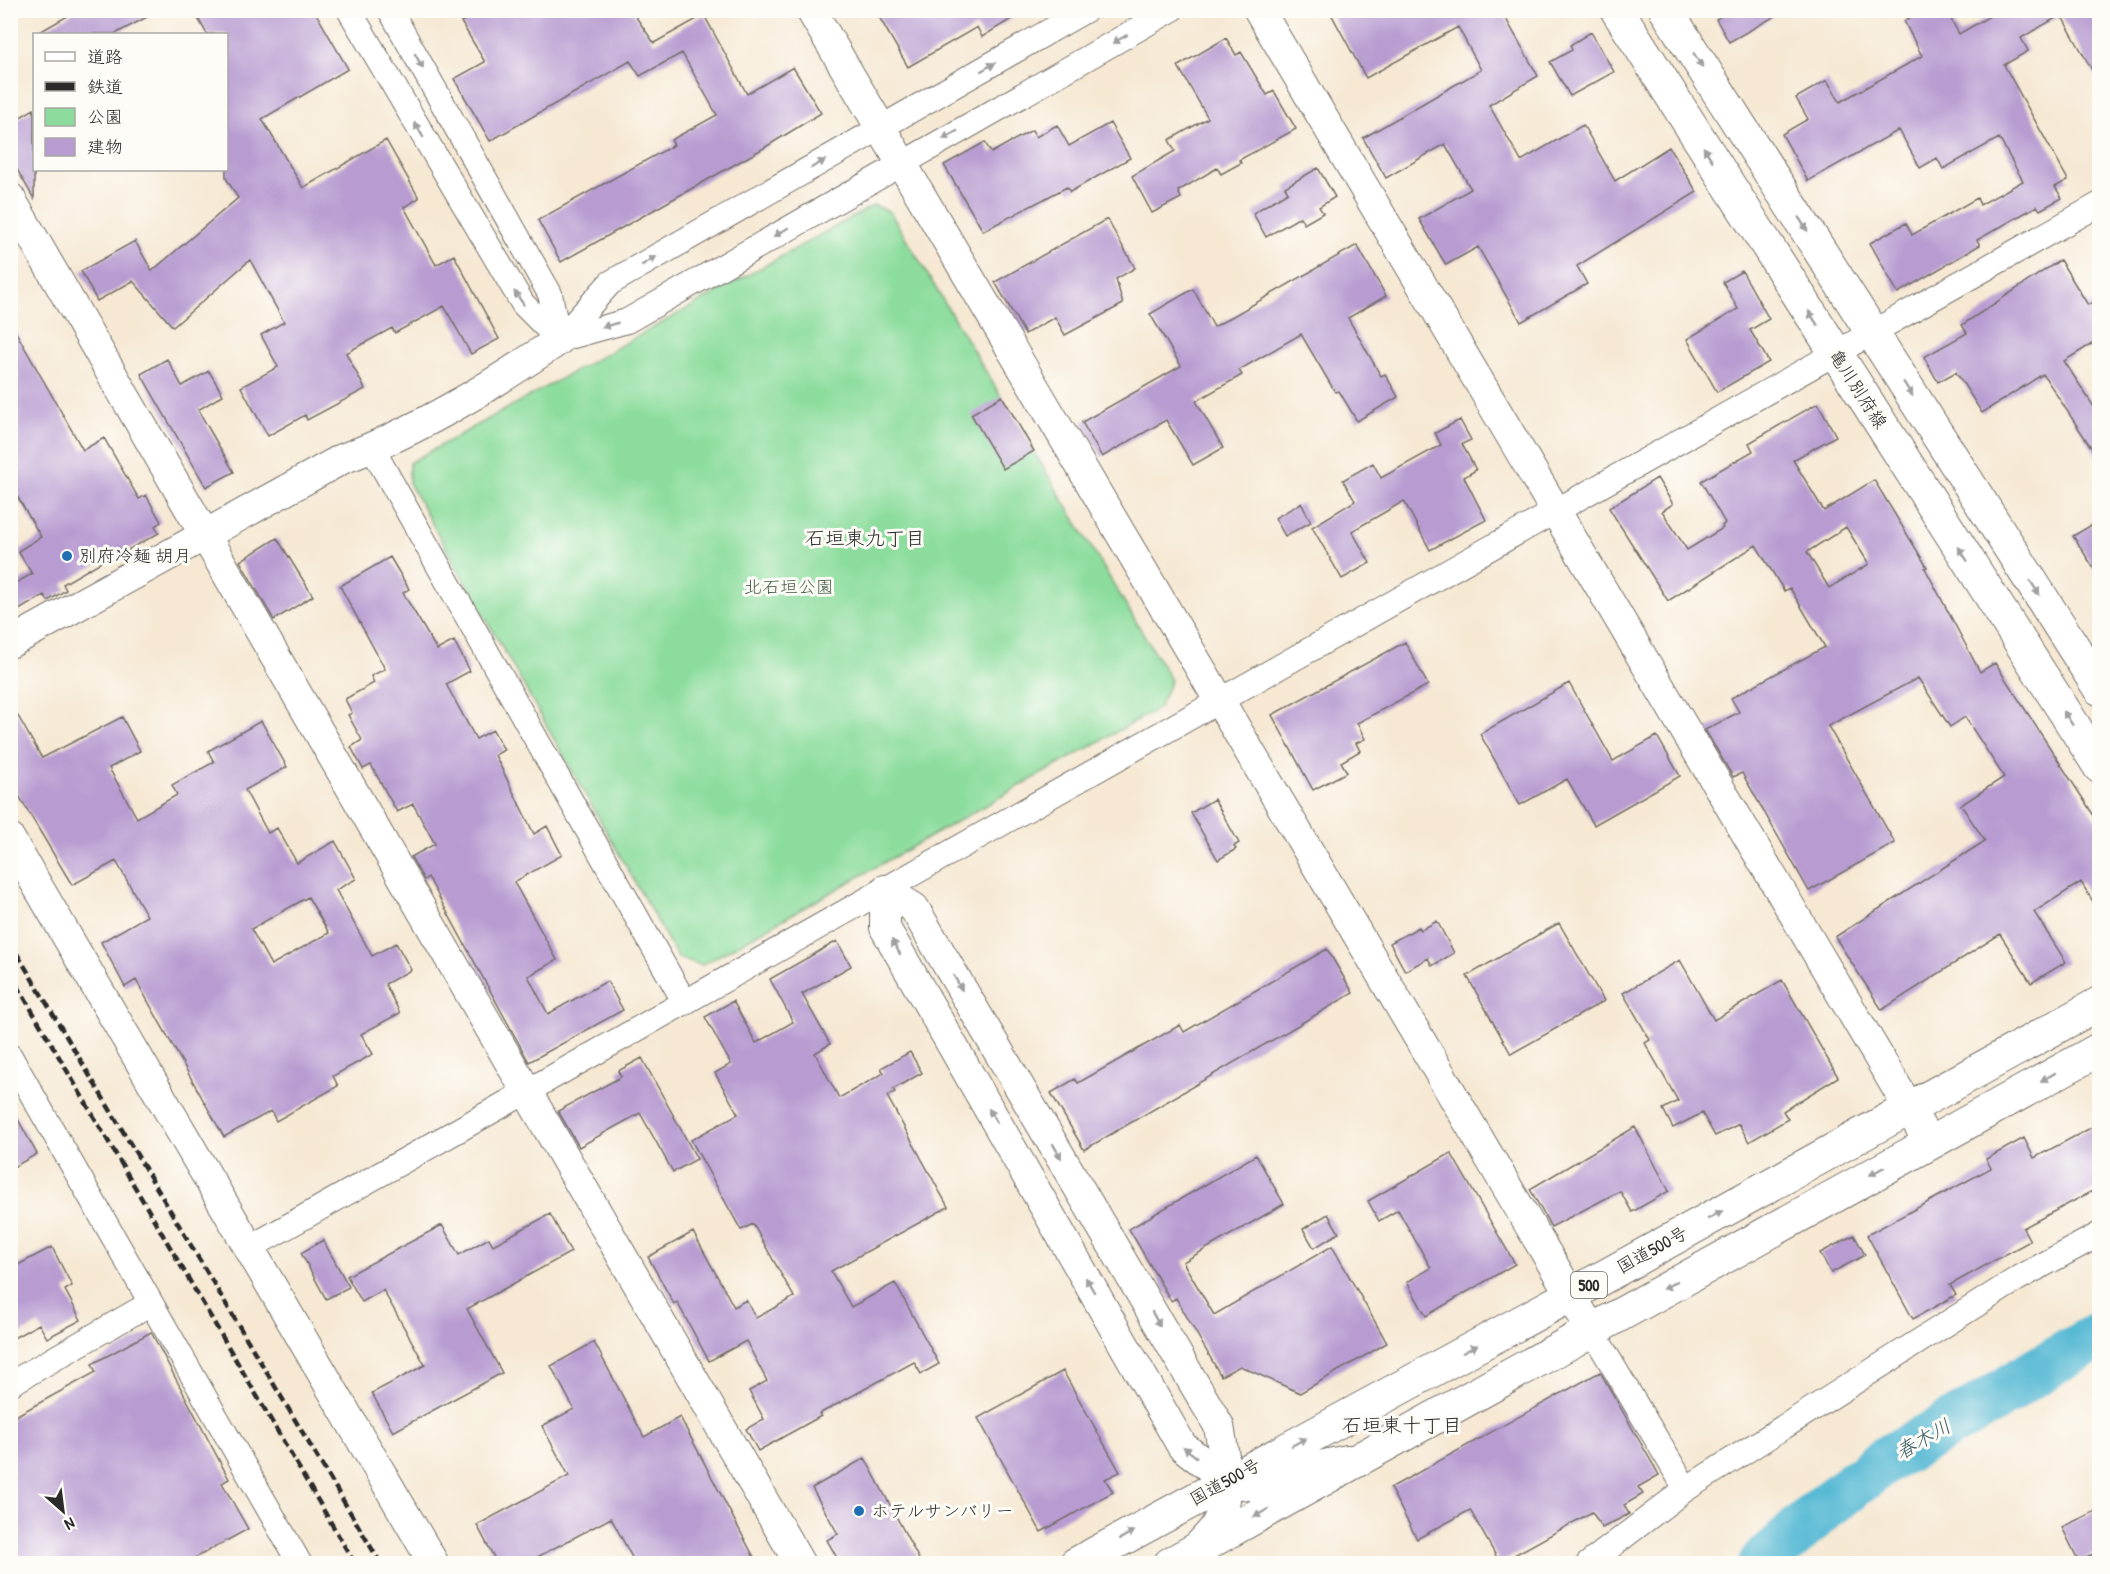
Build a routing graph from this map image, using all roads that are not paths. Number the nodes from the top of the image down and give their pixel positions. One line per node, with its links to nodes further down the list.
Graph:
1 (349, 10): 14 (street, one-way to 1)
2 (390, 10): 14 (street, one-way to 14)
3 (811, 10): 9 (street)
4 (1086, 10): 9 (street, one-way to 4)
5 (1171, 10): 10 (street, one-way to 10)
6 (1259, 10): 17 (street)
7 (1617, 10): 15 (main road, 亀川別府線, one-way to 7)
8 (1666, 10): 13 (main road, one-way to 13)
9 (882, 127): 10 (street); 14 (street, one-way to 9)
10 (902, 162): 14 (street, one-way to 14); 21 (street)
11 (10, 198): 18 (street)
12 (2100, 204): 13 (street)
13 (1872, 332): 15 (street); 20 (main road, one-way to 20)
14 (559, 340): 16 (street)
15 (1836, 353): 17 (street); 22 (main road, 亀川別府線, one-way to 15)
16 (372, 448): 18 (street); 25 (street)
17 (1555, 512): 21 (street); 30 (street)
18 (205, 535): 19 (street); 29 (street)
19 (10, 643)
20 (2100, 688)
21 (1220, 701): 24 (street); 34 (street)
22 (2100, 767)
23 (10, 839): 33 (street)
24 (885, 890): 25 (street); 39 (street, one-way to 39); 39 (street, one-way to 24)
25 (685, 1003): 29 (street)
26 (2100, 1003): 30 (main road, 国道500号 / 500)
27 (2100, 1049): 31 (main road, 500, one-way to 31)
28 (10, 1056): 35 (street)
29 (527, 1092): 33 (street); 44 (street)
30 (1909, 1108): 31 (street); 34 (main road, 国道500号 / 500, one-way to 30)
31 (1929, 1142): 36 (main road, 500, one-way to 36)
32 (2100, 1234): 40 (street)
33 (251, 1247): 43 (street)
34 (1571, 1295): 36 (street); 39 (main road, 国道500号 / 500, one-way to 34)
35 (151, 1303): 37 (street); 42 (street)
36 (1591, 1329): 38 (main road, 500); 40 (street)
37 (10, 1384)
38 (1360, 1457): 39 (street); 41 (main road, 500, one-way to 41)
39 (1227, 1481): 41 (street); 45 (main road, 国道500号 / 500, one-way to 39)
40 (1686, 1489): 46 (street)
41 (1182, 1557)
42 (300, 1563)
43 (434, 1563)
44 (800, 1563)
45 (1076, 1563)
46 (1588, 1563)

